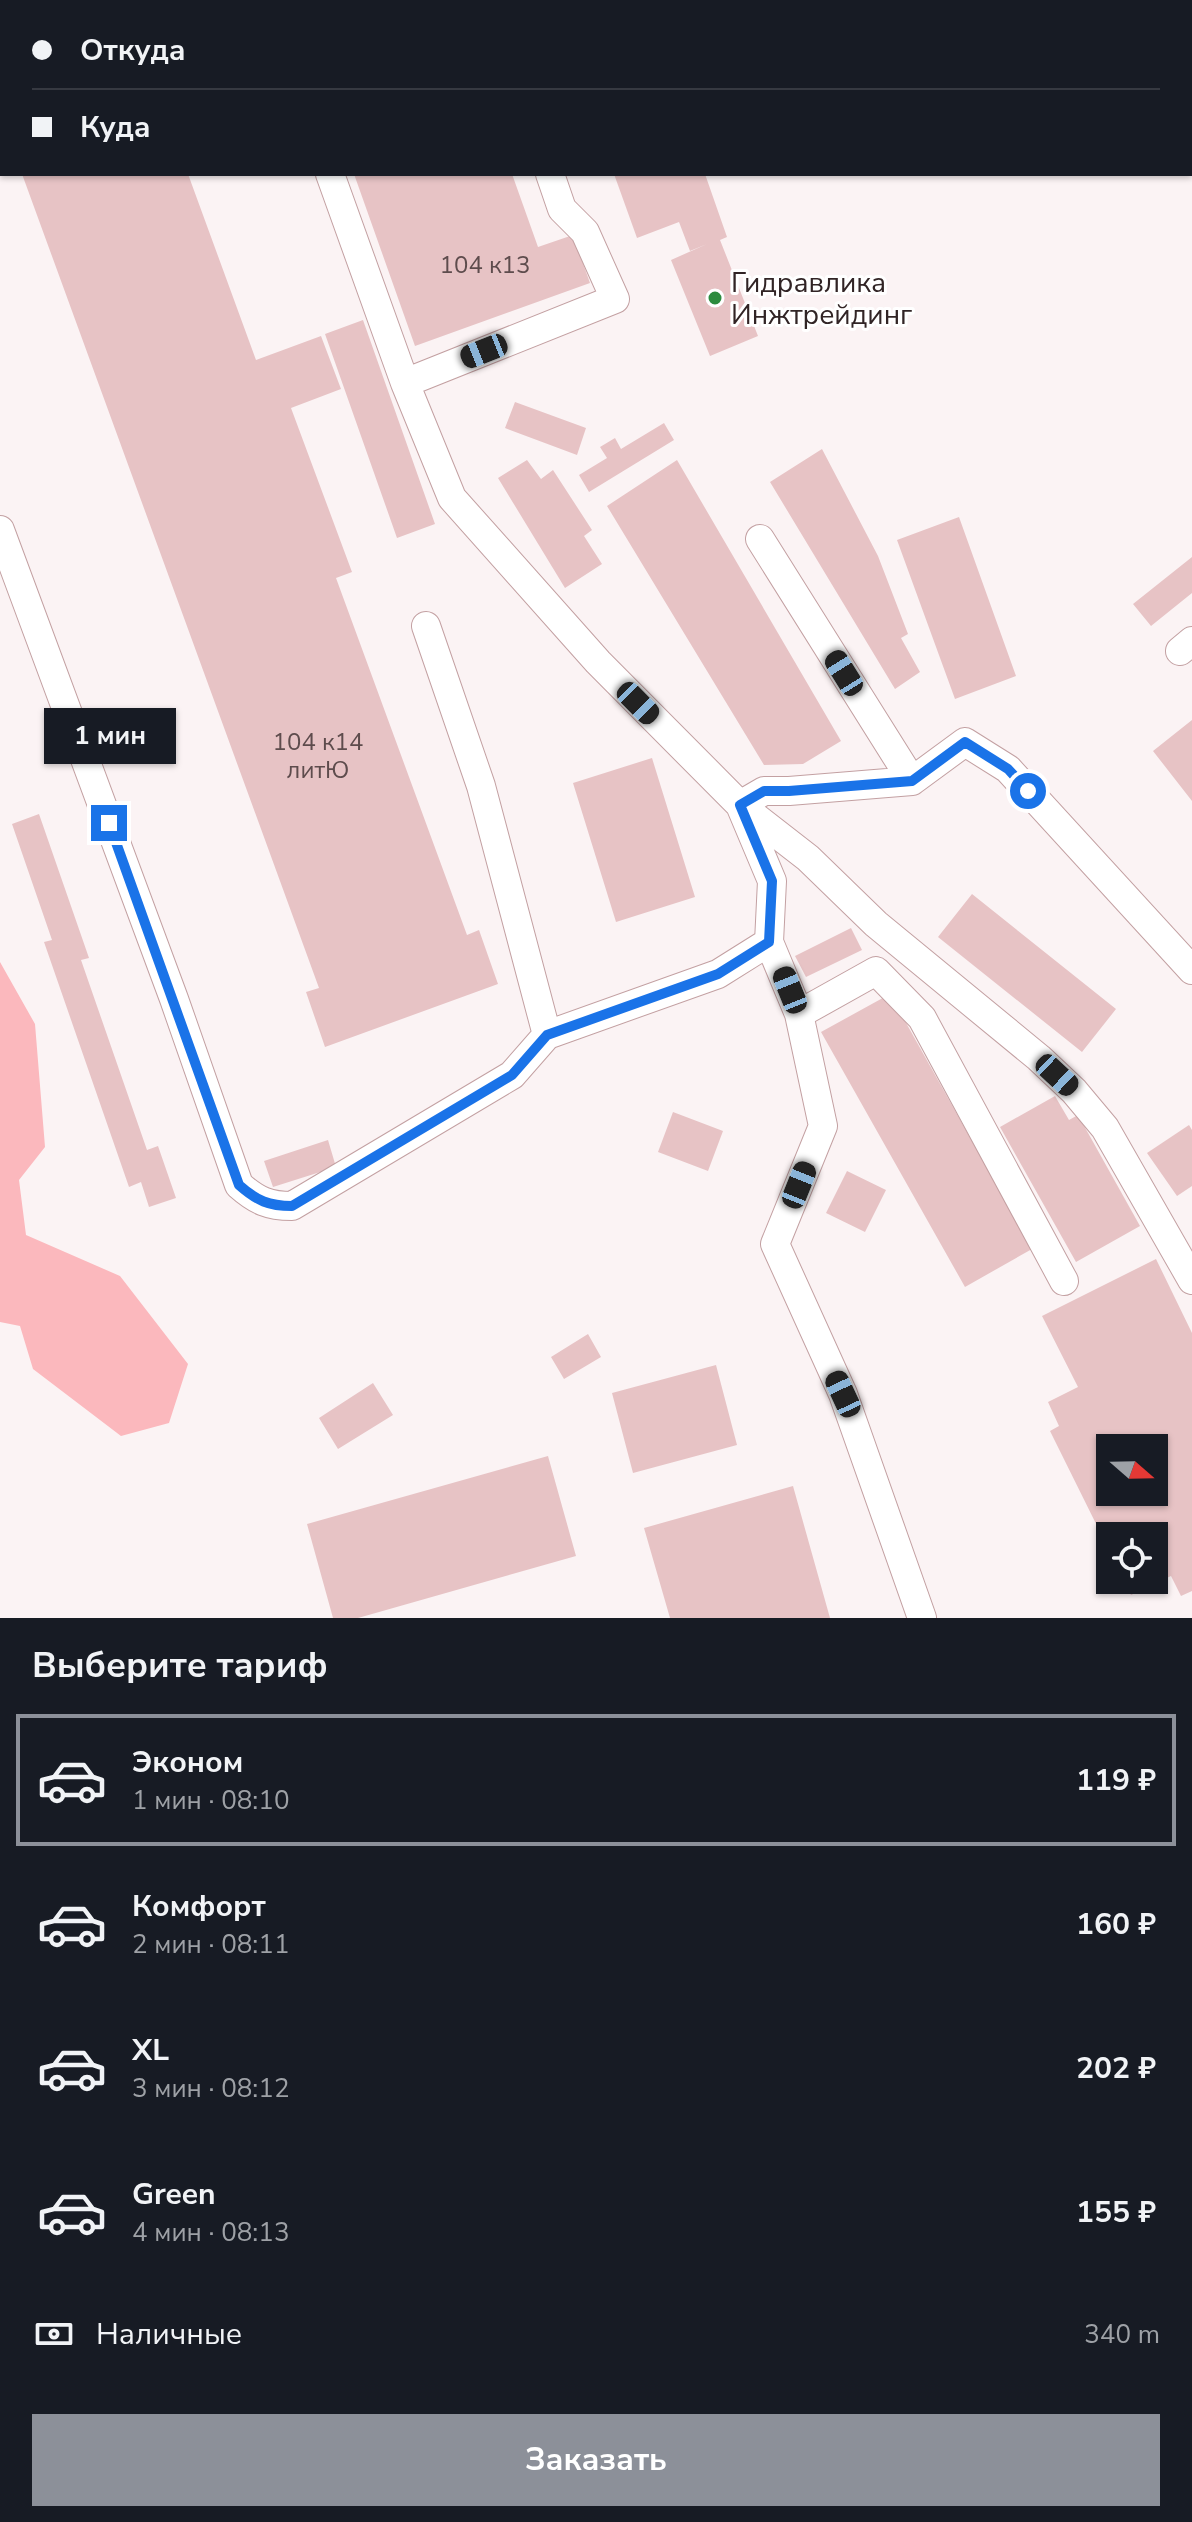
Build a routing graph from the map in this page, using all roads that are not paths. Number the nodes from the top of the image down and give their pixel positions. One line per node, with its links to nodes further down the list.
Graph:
1 (331, 176): 3 (street)
2 (551, 176): 3 (street)
3 (405, 383): 8 (street)
4 (0, 530): 12 (street)
5 (760, 539): 7 (street)
6 (426, 626): 12 (street)
7 (912, 781): 8 (street); 10 (street)
8 (740, 805): 9 (street); 13 (street)
9 (769, 942): 11 (street); 12 (street)
10 (1192, 970)
11 (799, 1014): 14 (street); 15 (street)
12 (547, 1035)
13 (1192, 1280)
14 (1064, 1281)
15 (922, 1618)

